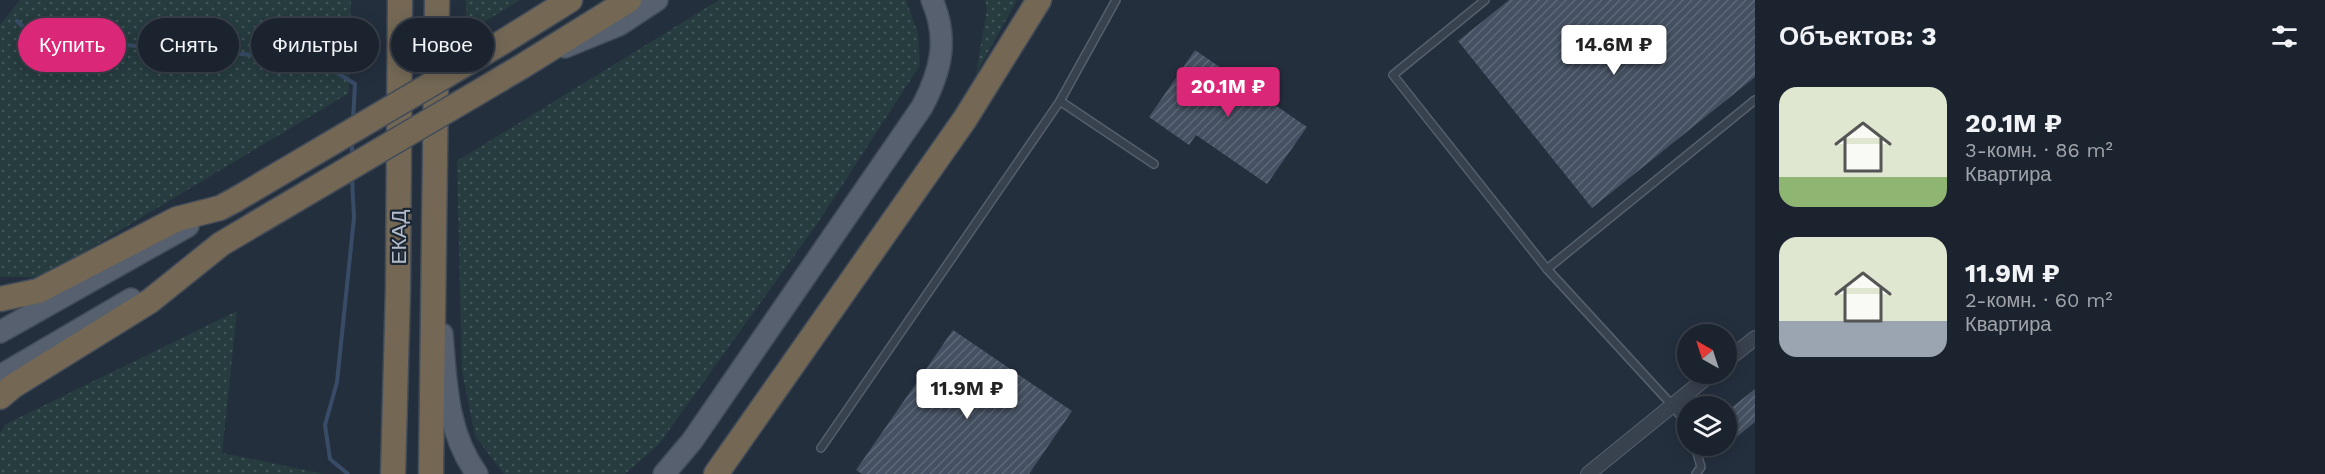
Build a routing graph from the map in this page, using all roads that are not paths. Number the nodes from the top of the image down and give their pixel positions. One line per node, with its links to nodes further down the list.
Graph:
1 (400, 0): 19 (highway, ЕКАД)
2 (437, 0): 20 (highway, ЕКАД)
3 (555, 0): 11 (main road)
4 (570, 0): 11 (highway)
5 (629, 0): 12 (highway)
6 (657, 0): 12 (main road)
7 (932, 0): 36 (main road)
8 (1039, 0): 37 (highway)
9 (1116, 0): 14 (lane)
10 (1485, 0): 18 (lane)
11 (536, 22): 16 (highway, bridge)
12 (542, 55): 17 (highway, bridge)
13 (1755, 100): 18 (lane)
14 (1060, 101): 15 (lane); 30 (lane)
15 (1154, 165)
16 (227, 204): 21 (highway); 22 (main road)
17 (221, 244): 25 (main road); 27 (highway)
18 (1547, 269): 28 (lane)
19 (398, 288): 32 (highway); 33 (highway, ЕКАД)
20 (434, 291): 34 (highway, ЕКАД); 35 (main road)
21 (0, 299)
22 (0, 332)
23 (1755, 338): 24 (street)
24 (1737, 352)
25 (0, 376)
26 (1699, 384): 28 (street)
27 (0, 397)
28 (1672, 405): 29 (lane); 38 (street)
29 (1677, 412)
30 (821, 448)
31 (1698, 456): 39 (lane)
32 (375, 474)
33 (393, 474)
34 (431, 474)
35 (477, 474)
36 (664, 474)
37 (716, 474)
38 (1588, 474)
39 (1696, 474)

